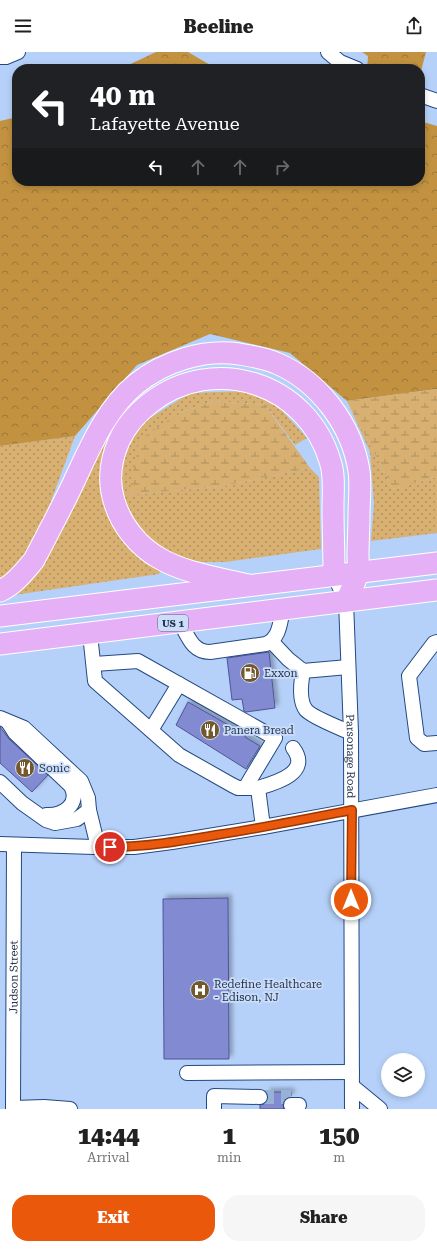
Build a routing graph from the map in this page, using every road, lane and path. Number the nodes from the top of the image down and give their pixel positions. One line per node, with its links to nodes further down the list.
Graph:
1 (18, 52): 3 (street)
2 (328, 52): 4 (street)
3 (0, 57)
4 (345, 64)
5 (425, 97): 6 (street)
6 (437, 101)
7 (437, 563): 8 (highway)
8 (358, 572): 9 (highway); 12 (highway); 13 (highway)
9 (334, 575): 10 (highway); 10 (highway); 13 (street, Parsonage Road)
10 (248, 585): 15 (highway)
11 (437, 590): 13 (highway, US 1)
12 (0, 591)
13 (346, 601): 14 (highway, US 1); 22 (street, Parsonage Road)
14 (283, 609): 16 (highway, US 1); 18 (street)
15 (0, 616)
16 (180, 622): 17 (highway, US 1); 18 (street)
17 (90, 634): 20 (highway, US 1); 21 (street)
18 (272, 642): 23 (street)
19 (437, 642): 28 (street)
20 (0, 644)
21 (94, 664): 24 (street); 26 (street)
22 (348, 667): 23 (street); 27 (street, Parsonage Road)
23 (303, 670): 27 (street)
24 (179, 684): 26 (street); 31 (street)
25 (3, 719): 33 (street); 35 (street)
26 (151, 730): 31 (street)
27 (351, 733): 34 (street, Parsonage Road)
28 (437, 743)
29 (293, 748): 31 (street)
30 (0, 782): 35 (street)
31 (252, 788): 36 (street)
32 (437, 795): 34 (street)
33 (89, 810): 35 (street); 39 (street)
34 (352, 810): 36 (street); 41 (street, Parsonage Road)
35 (37, 815)
36 (263, 827): 39 (street)
37 (0, 844): 38 (street)
38 (14, 845): 39 (street); 44 (street, Judson Street)
39 (98, 847)
40 (187, 1073): 41 (street)
41 (352, 1079): 46 (street, Parsonage Road); 47 (street)
42 (260, 1100): 43 (street)
43 (214, 1106)
44 (13, 1108): 45 (street)
45 (70, 1109)
46 (352, 1109)
47 (380, 1109)

